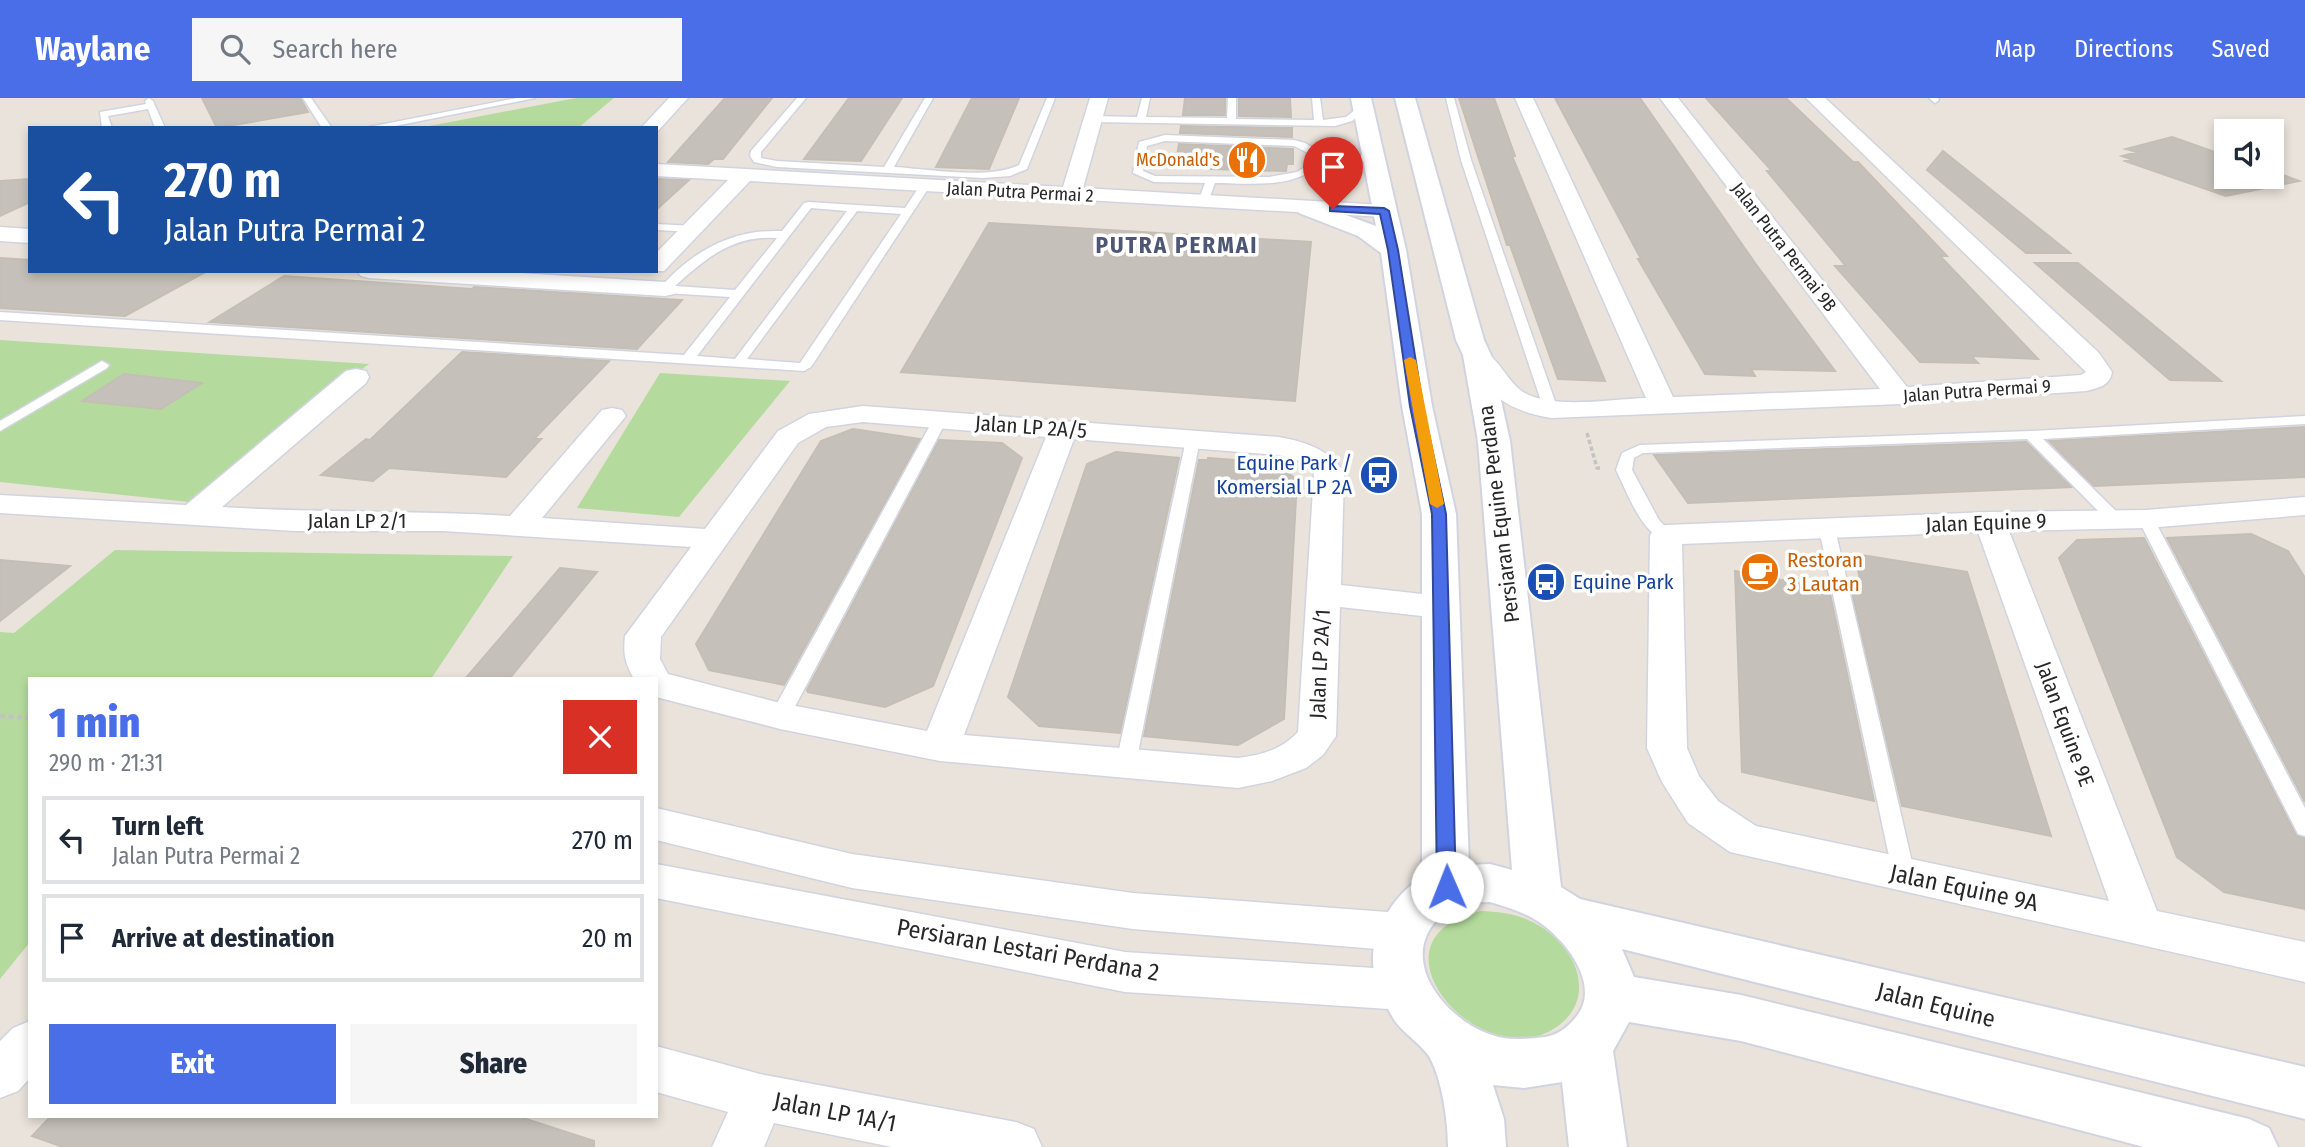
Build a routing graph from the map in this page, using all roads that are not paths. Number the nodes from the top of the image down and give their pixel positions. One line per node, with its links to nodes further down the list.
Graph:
1 (307, 98): 25 (lane)
2 (468, 98): 17 (lane)
3 (531, 98): 17 (lane)
4 (679, 98): 27 (street)
5 (802, 98): 30 (lane)
6 (929, 98): 30 (lane)
7 (1051, 98): 30 (lane)
8 (1099, 98): 19 (street)
9 (1146, 98): 20 (lane)
10 (1232, 98): 21 (lane)
11 (1316, 98): 22 (lane)
12 (1450, 98): 65 (lane)
13 (1524, 98): 64 (street)
14 (1669, 98): 63 (street, Jalan Putra Permai 9B)
15 (1815, 98): 63 (street, Jalan Putra Permai 9)
16 (1362, 103): 22 (lane); 29 (street)
17 (477, 108): 26 (lane)
18 (1411, 111): 39 (street); 58 (street, Persiaran Equine Perdana)
19 (1093, 119): 20 (lane); 28 (street)
20 (1141, 120): 21 (lane)
21 (1231, 122): 22 (lane)
22 (1319, 123)
23 (106, 126): 24 (lane)
24 (159, 126)
25 (326, 126)
26 (380, 126)
27 (652, 126)
28 (1080, 163): 35 (street); 36 (street); 37 (street)
29 (1377, 168): 33 (lane); 33 (lane); 39 (street); 41 (street)
30 (888, 169)
31 (658, 170): 32 (street, Jalan Putra Permai 2)
32 (745, 175): 34 (street, Jalan Putra Permai 2); 44 (street)
33 (1211, 180): 38 (lane)
34 (925, 186): 35 (street, Jalan Putra Permai 2); 42 (lane)
35 (999, 190): 36 (street, Jalan Putra Permai 2)
36 (1071, 195): 37 (street, Jalan Putra Permai 2)
37 (1132, 198): 38 (street, Jalan Putra Permai 2)
38 (1203, 202): 41 (street, Jalan Putra Permai 2)
39 (1399, 206): 41 (street, Jalan Putra Permai 2); 50 (street); 58 (street)
40 (854, 208): 42 (lane); 46 (lane); 60 (lane)
41 (1307, 208): 50 (street)
42 (906, 211): 60 (lane)
43 (658, 227): 44 (lane)
44 (694, 229): 51 (street)
45 (0, 234): 47 (street)
46 (785, 235): 55 (lane); 56 (lane)
47 (28, 236)
48 (0, 248): 49 (street)
49 (28, 250)
50 (1393, 250): 85 (street)
51 (658, 264)
52 (402, 273): 55 (street)
53 (582, 273): 54 (street)
54 (622, 273)
55 (665, 289): 56 (lane)
56 (738, 295): 59 (lane)
57 (0, 316): 59 (lane)
58 (1474, 347): 65 (street, Jalan Putra Permai 9); 73 (street, Persiaran Equine Perdana)
59 (687, 360): 60 (lane)
60 (738, 363)
61 (102, 365): 69 (lane)
62 (356, 377): 76 (street)
63 (1900, 396): 64 (street, Jalan Putra Permai 9)
64 (1663, 405): 65 (street, Jalan Putra Permai 9)
65 (1550, 410): 73 (street)
66 (612, 416): 80 (street)
67 (940, 420): 70 (street, Jalan LP 2A/5); 83 (street, Jalan LP 2A/5); 88 (lane)
68 (2305, 420): 71 (lane)
69 (0, 427)
70 (1063, 429): 72 (street, Jalan LP 2A/5); 89 (street)
71 (2031, 435): 78 (lane); 82 (lane)
72 (1193, 440): 74 (street, Jalan LP 2A/5); 90 (lane)
73 (1494, 441): 96 (street, Persiaran Equine Perdana)
74 (1279, 446): 84 (street, Jalan LP 2A/1)
75 (0, 503): 76 (street, Jalan LP 2/1)
76 (195, 514): 80 (street, Jalan LP 2/1)
77 (2300, 514): 78 (street, Jalan Equine 9)
78 (2131, 520): 79 (street, Jalan Equine 9); 92 (lane)
79 (1990, 522): 81 (street, Jalan Equine 9); 97 (street, Jalan Equine 9E)
80 (518, 526): 83 (street, Jalan LP 2/1)
81 (1827, 529): 82 (street, Jalan Equine 9); 93 (lane)
82 (1666, 535): 93 (street, Jalan Equine 9A)
83 (714, 539): 86 (street)
84 (1324, 594): 85 (street); 90 (street, Jalan LP 2A/1)
85 (1440, 607): 95 (street)
86 (651, 677)
87 (658, 682): 88 (street, Jalan LP 2A/1)
88 (780, 716): 89 (street, Jalan LP 2A/1)
89 (940, 747): 90 (street, Jalan LP 2A/1)
90 (1126, 764)
91 (658, 824): 98 (street)
92 (2305, 828)
93 (1904, 874): 97 (street, Jalan Equine 9A)
94 (658, 881): 100 (street, Persiaran Lestari Perdana 2)
95 (1447, 887): 96 (street); 98 (street)
96 (1553, 907): 101 (street); 107 (street, Jalan Equine)
97 (2140, 926): 99 (street, Jalan Equine 9A)
98 (1401, 932): 100 (street)
99 (2305, 962)
100 (1404, 990): 102 (street)
101 (1610, 996): 104 (street); 113 (street)
102 (1452, 1042): 104 (street); 111 (street)
103 (28, 1045): 106 (street)
104 (1585, 1046): 112 (street)
105 (658, 1070): 108 (street, Jalan LP 1A/1)
106 (0, 1075)
107 (2305, 1093)
108 (760, 1097): 109 (street, Jalan LP 1A/1); 110 (street)
109 (990, 1145)
110 (738, 1147)
111 (1477, 1147)
112 (1598, 1147)
113 (2249, 1147)

